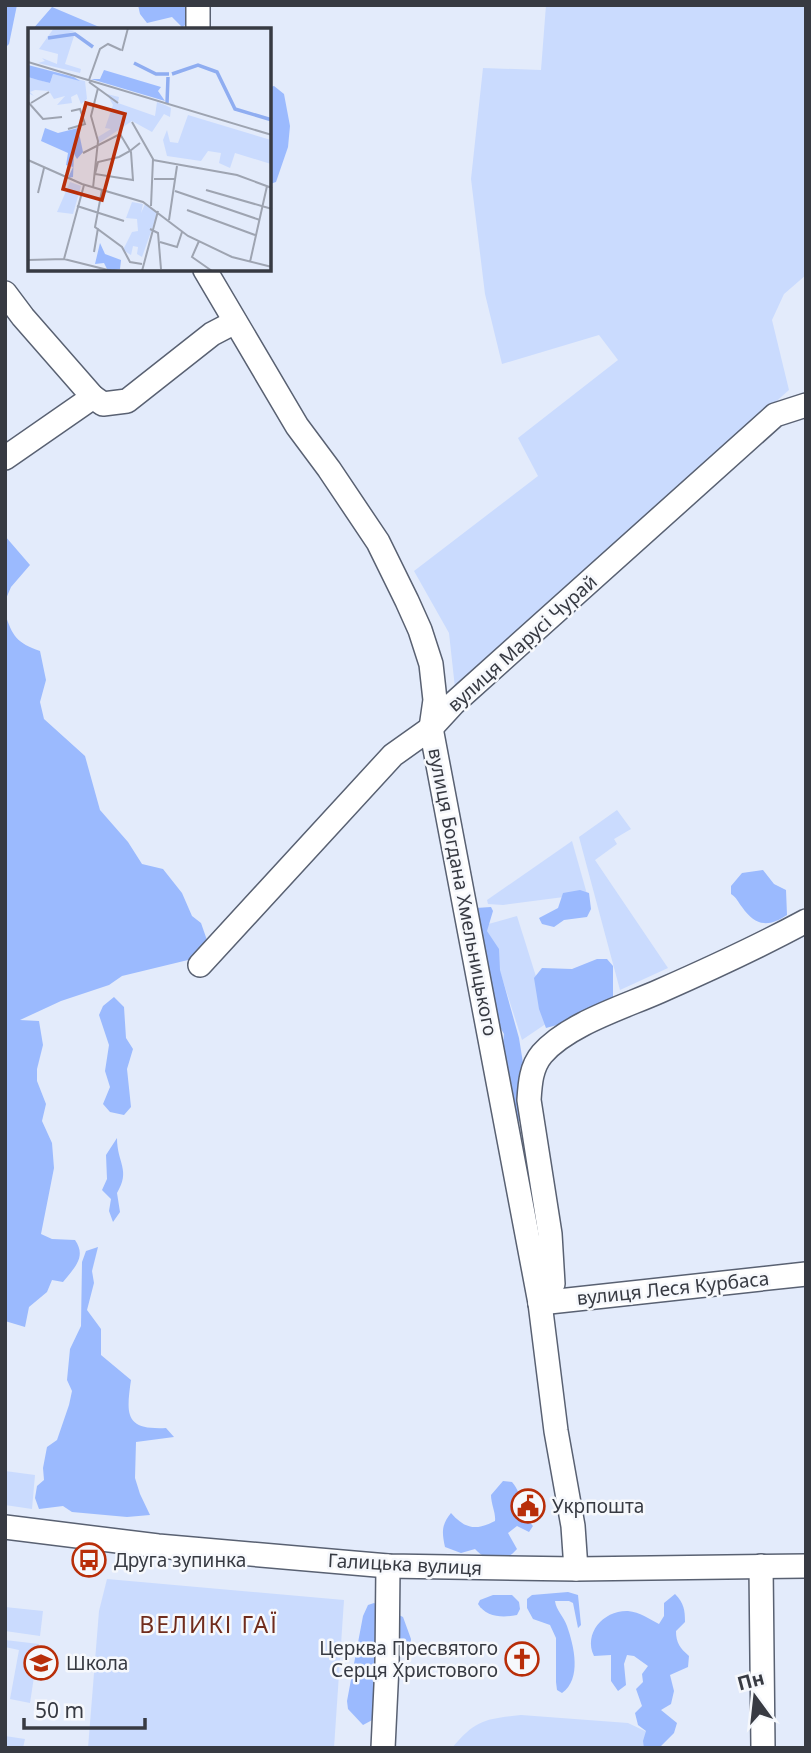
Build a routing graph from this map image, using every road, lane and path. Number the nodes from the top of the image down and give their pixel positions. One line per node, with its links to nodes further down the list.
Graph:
1 (198, 5): 2 (street)
2 (198, 28)
3 (206, 271): 5 (street, вулиця Богдана Хмельницького)
4 (5, 293): 6 (street)
5 (234, 322): 6 (street); 9 (street, вулиця Богдана Хмельницького)
6 (93, 397): 8 (street)
7 (806, 405): 9 (street, вулиця Марусі Чурай)
8 (5, 458)
9 (431, 728): 11 (street, вулиця Марусі Чурай); 13 (street, вулиця Богдана Хмельницького)
10 (806, 921): 13 (street)
11 (200, 965)
12 (806, 1274): 13 (street, вулиця Леся Курбаса)
13 (540, 1303): 18 (street, вулиця Богдана Хмельницького)
14 (5, 1527): 15 (street, Галицька вулиця)
15 (388, 1566): 18 (street, Галицька вулиця); 19 (street)
16 (761, 1566): 17 (street, Галицька вулиця); 18 (street, Галицька вулиця); 20 (street)
17 (806, 1566)
18 (576, 1569)
19 (383, 1748)
20 (764, 1748)

